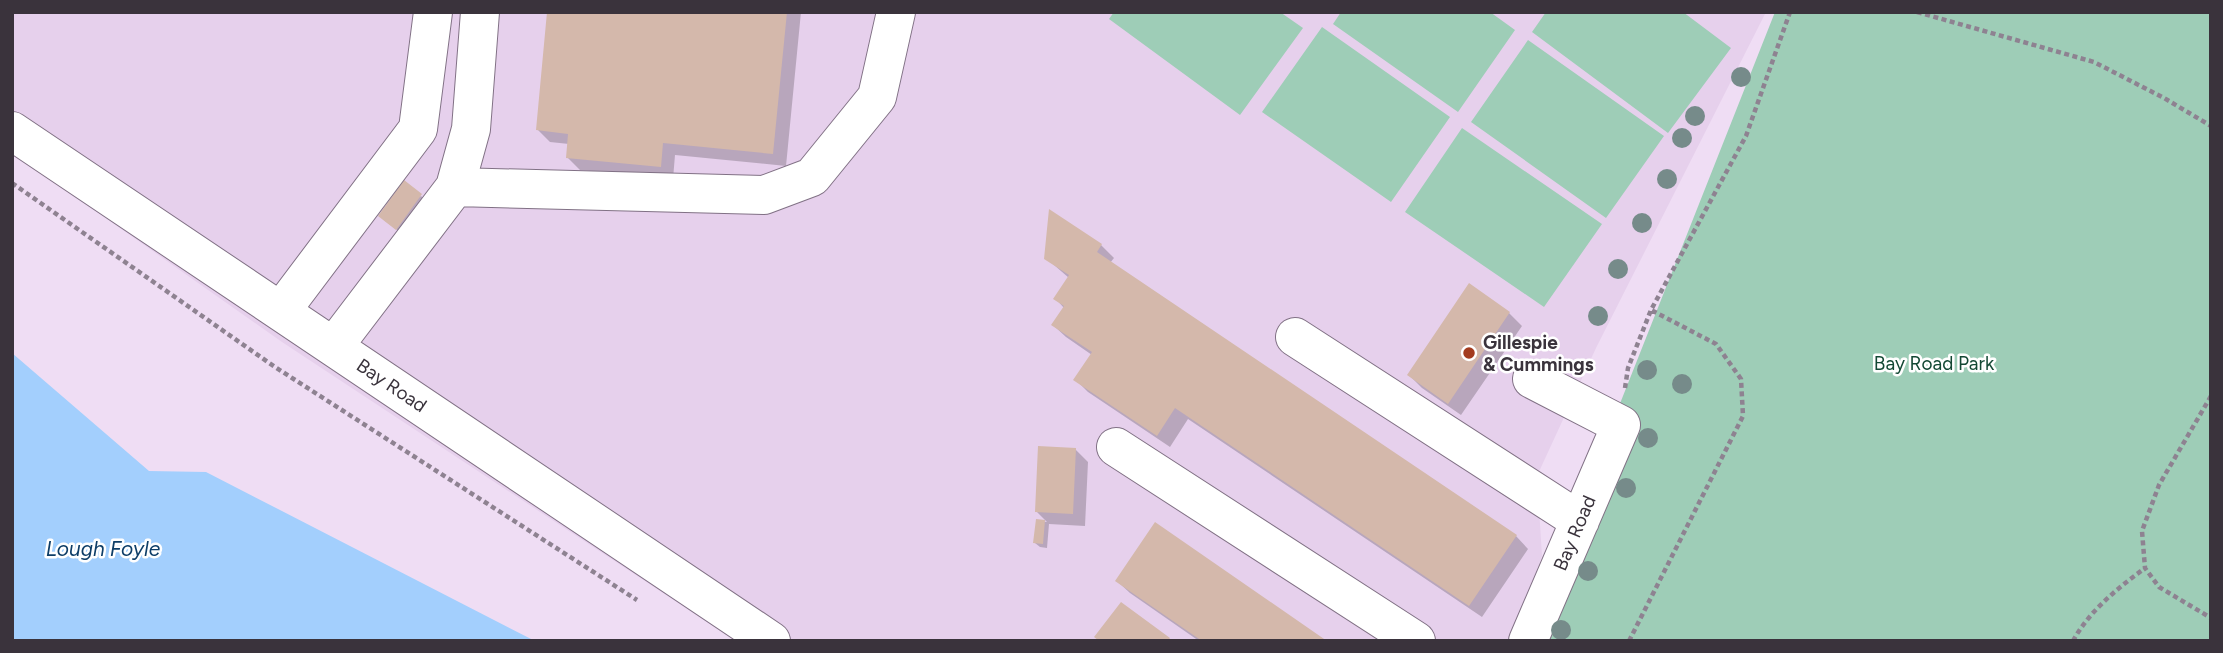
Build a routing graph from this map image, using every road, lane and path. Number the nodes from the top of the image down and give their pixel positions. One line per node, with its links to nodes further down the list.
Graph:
1 (433, 12): 11 (street)
2 (481, 12): 9 (street)
3 (896, 12): 9 (street)
4 (1790, 12): 10 (path)
5 (1917, 12): 6 (path)
6 (2211, 126)
7 (12, 131): 11 (street, Bay Road)
8 (12, 183): 20 (path)
9 (455, 187): 13 (street)
10 (1651, 310): 16 (path); 25 (path)
11 (281, 312): 13 (street, Bay Road)
12 (1295, 337): 18 (street)
13 (334, 346): 22 (street, Bay Road)
14 (1532, 379): 16 (street)
15 (2211, 396): 19 (path)
16 (1621, 425): 18 (street, Bay Road)
17 (1116, 447): 23 (street)
18 (1580, 521): 24 (street, Bay Road)
19 (2145, 568): 21 (path); 26 (path)
20 (643, 604)
21 (2211, 618)
22 (771, 641)
23 (1416, 641)
24 (1528, 641)
25 (1629, 641)
26 (2073, 641)

